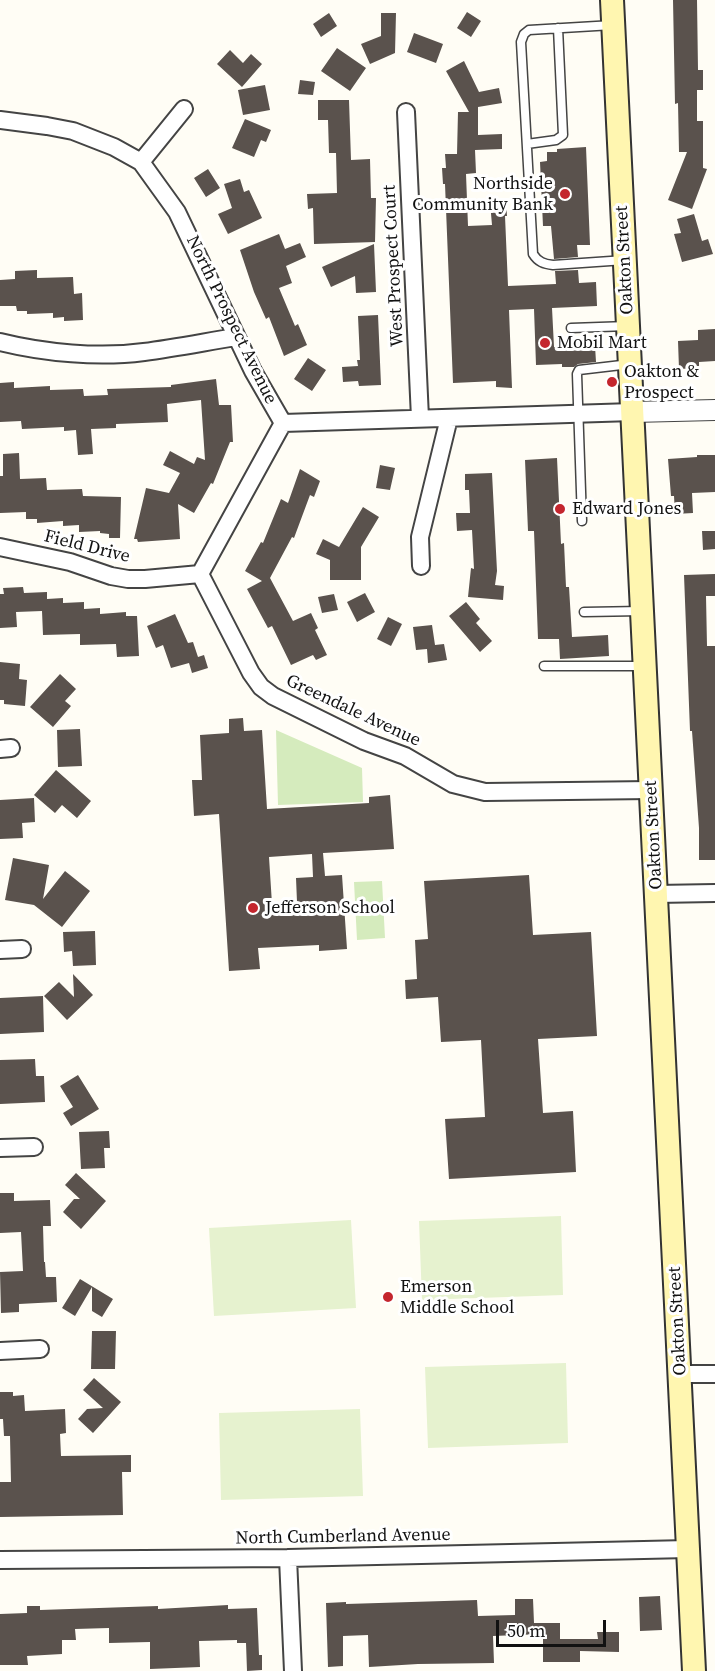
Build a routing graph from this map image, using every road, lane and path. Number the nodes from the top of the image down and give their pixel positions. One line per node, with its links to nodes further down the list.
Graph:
1 (612, 0): 2 (main road, Oakton Street)
2 (614, 25): 3 (lane); 9 (main road, Oakton Street)
3 (558, 28): 7 (lane); 7 (lane)
4 (184, 109): 8 (street)
5 (406, 112): 18 (street, West Prospect Court)
6 (0, 120): 8 (street, North Prospect Avenue)
7 (527, 144): 9 (lane)
8 (141, 162): 12 (street, North Prospect Avenue)
9 (625, 260): 10 (main road, Oakton Street)
10 (628, 326): 11 (lane); 14 (main road, Oakton Street)
11 (571, 328)
12 (236, 337): 13 (street); 20 (street, North Prospect Avenue)
13 (0, 342)
14 (630, 364): 16 (main road, Oakton Street); 17 (lane)
15 (715, 410): 16 (street, North Prospect Avenue)
16 (633, 411): 17 (street, North Prospect Avenue); 25 (main road, Oakton Street)
17 (578, 413): 19 (street, North Prospect Avenue); 21 (lane)
18 (420, 418): 19 (street, North Prospect Avenue); 20 (street, North Prospect Avenue)
19 (448, 418): 23 (street)
20 (283, 423): 24 (street)
21 (582, 521)
22 (0, 547): 24 (street, Field Drive)
23 (421, 566)
24 (200, 574): 29 (street, Greendale Avenue)
25 (642, 611): 26 (lane); 28 (main road, Oakton Street)
26 (584, 612)
27 (543, 666): 28 (lane)
28 (645, 666): 29 (main road, Oakton Street)
29 (651, 790): 31 (main road, Oakton Street)
30 (715, 893): 31 (street)
31 (656, 894): 38 (main road, Oakton Street)
32 (22, 949): 33 (street)
33 (0, 950)
34 (34, 1147): 35 (street)
35 (0, 1148)
36 (40, 1349): 37 (street)
37 (0, 1351)
38 (680, 1374): 39 (street); 40 (main road, Oakton Street)
39 (715, 1374)
40 (687, 1549): 41 (street, North Cumberland Avenue); 44 (main road, Oakton Street)
41 (288, 1558): 42 (street, North Cumberland Avenue); 43 (street)
42 (0, 1560)
43 (293, 1671)
44 (694, 1671)

